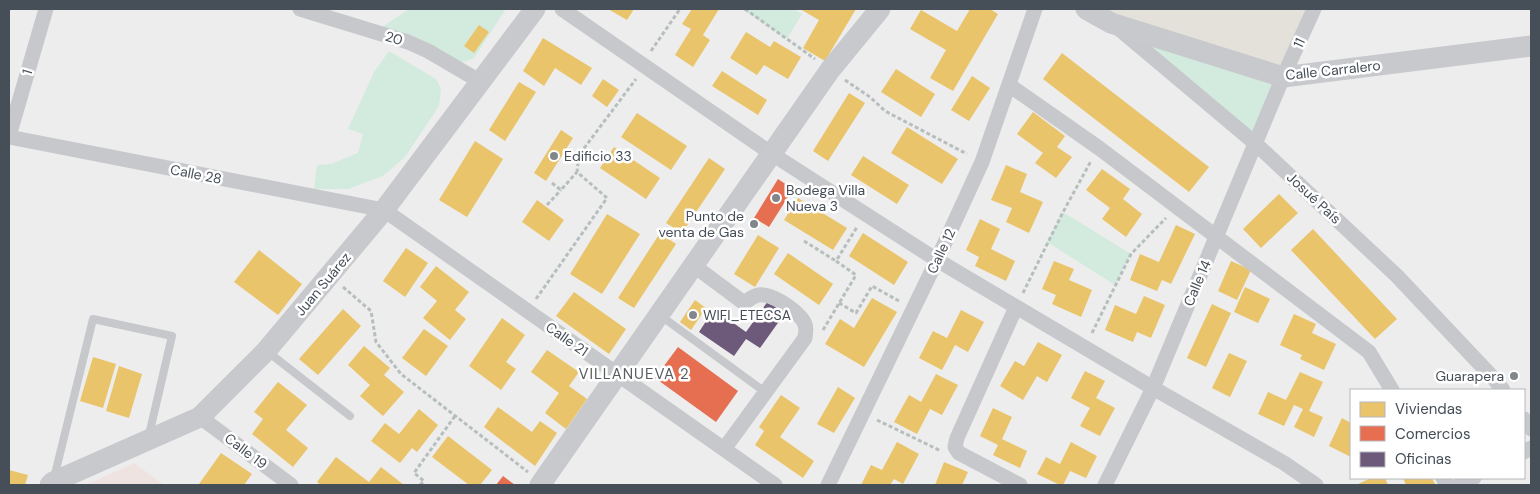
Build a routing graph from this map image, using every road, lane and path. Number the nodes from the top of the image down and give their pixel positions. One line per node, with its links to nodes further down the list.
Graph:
1 (46, 9): 18 (street, 1)
2 (300, 9): 16 (street, 20)
3 (535, 9): 16 (street, Juan Suárez)
4 (562, 9): 13 (street)
5 (680, 9): 13 (path)
6 (745, 9): 14 (path)
7 (880, 9): 14 (street)
8 (1035, 9): 17 (street, Calle 12)
9 (1086, 9): 11 (street, Calle Carralero)
10 (1314, 9): 15 (street, 11)
11 (1111, 23): 15 (street, Calle Carralero); 19 (street, Josué País)
12 (1531, 46): 15 (street, Calle Carralero)
13 (644, 65): 21 (street); 23 (path)
14 (830, 70): 21 (street); 22 (path)
15 (1283, 77): 19 (street, Calle 14)
16 (481, 82): 28 (street, Juan Suárez)
17 (1009, 85): 20 (street); 22 (street, Calle 12)
18 (9, 136): 28 (street, Calle 28)
19 (1256, 144): 30 (street, Calle 14); 47 (street, Josué País)
20 (1099, 148): 27 (street); 37 (path)
21 (772, 154): 29 (street); 34 (street)
22 (982, 162): 32 (street, Calle 12)
23 (577, 172): 25 (path); 39 (path)
24 (552, 183): 25 (path)
25 (561, 190): 26 (path)
26 (547, 205)
27 (1177, 206): 30 (street); 42 (path)
28 (384, 210): 35 (street, Juan Suárez); 39 (street, Calle 21)
29 (865, 214): 32 (street); 33 (path)
30 (1217, 236): 45 (street, Calle 14); 46 (street)
31 (804, 241): 33 (path)
32 (937, 260): 37 (street); 38 (street, Calle 12)
33 (836, 261): 36 (path)
34 (693, 265): 40 (street); 41 (street)
35 (330, 276): 43 (street, Juan Suárez); 51 (path)
36 (839, 303): 38 (path); 41 (path)
37 (1016, 307): 42 (street); 55 (street)
38 (913, 310): 49 (street, Calle 12)
39 (527, 311): 44 (street, Calle 21)
40 (659, 315): 44 (street); 48 (lane)
41 (798, 315): 48 (street)
42 (1085, 348): 45 (street)
43 (266, 351): 50 (lane); 52 (street, Juan Suárez)
44 (617, 374): 54 (street, Calle 21); 58 (street)
45 (1153, 388): 64 (street, Calle 14); 65 (street)
46 (1391, 389)
47 (1502, 389)
48 (766, 392): 54 (street)
49 (863, 413): 55 (path); 62 (street, Calle 12)
50 (350, 416)
51 (455, 416): 58 (path); 60 (path)
52 (200, 417): 53 (street, Juan Suárez); 59 (street, Calle 19)
53 (148, 440): 57 (street, Juan Suárez); 57 (lane)
54 (724, 449): 61 (street, Calle 21)
55 (959, 453): 63 (street)
56 (1472, 479): 66 (street)
57 (51, 483)
58 (540, 484)
59 (291, 485)
60 (420, 485)
61 (775, 485)
62 (828, 485)
63 (1020, 485)
64 (1106, 485)
65 (1316, 485)
66 (1459, 485)

